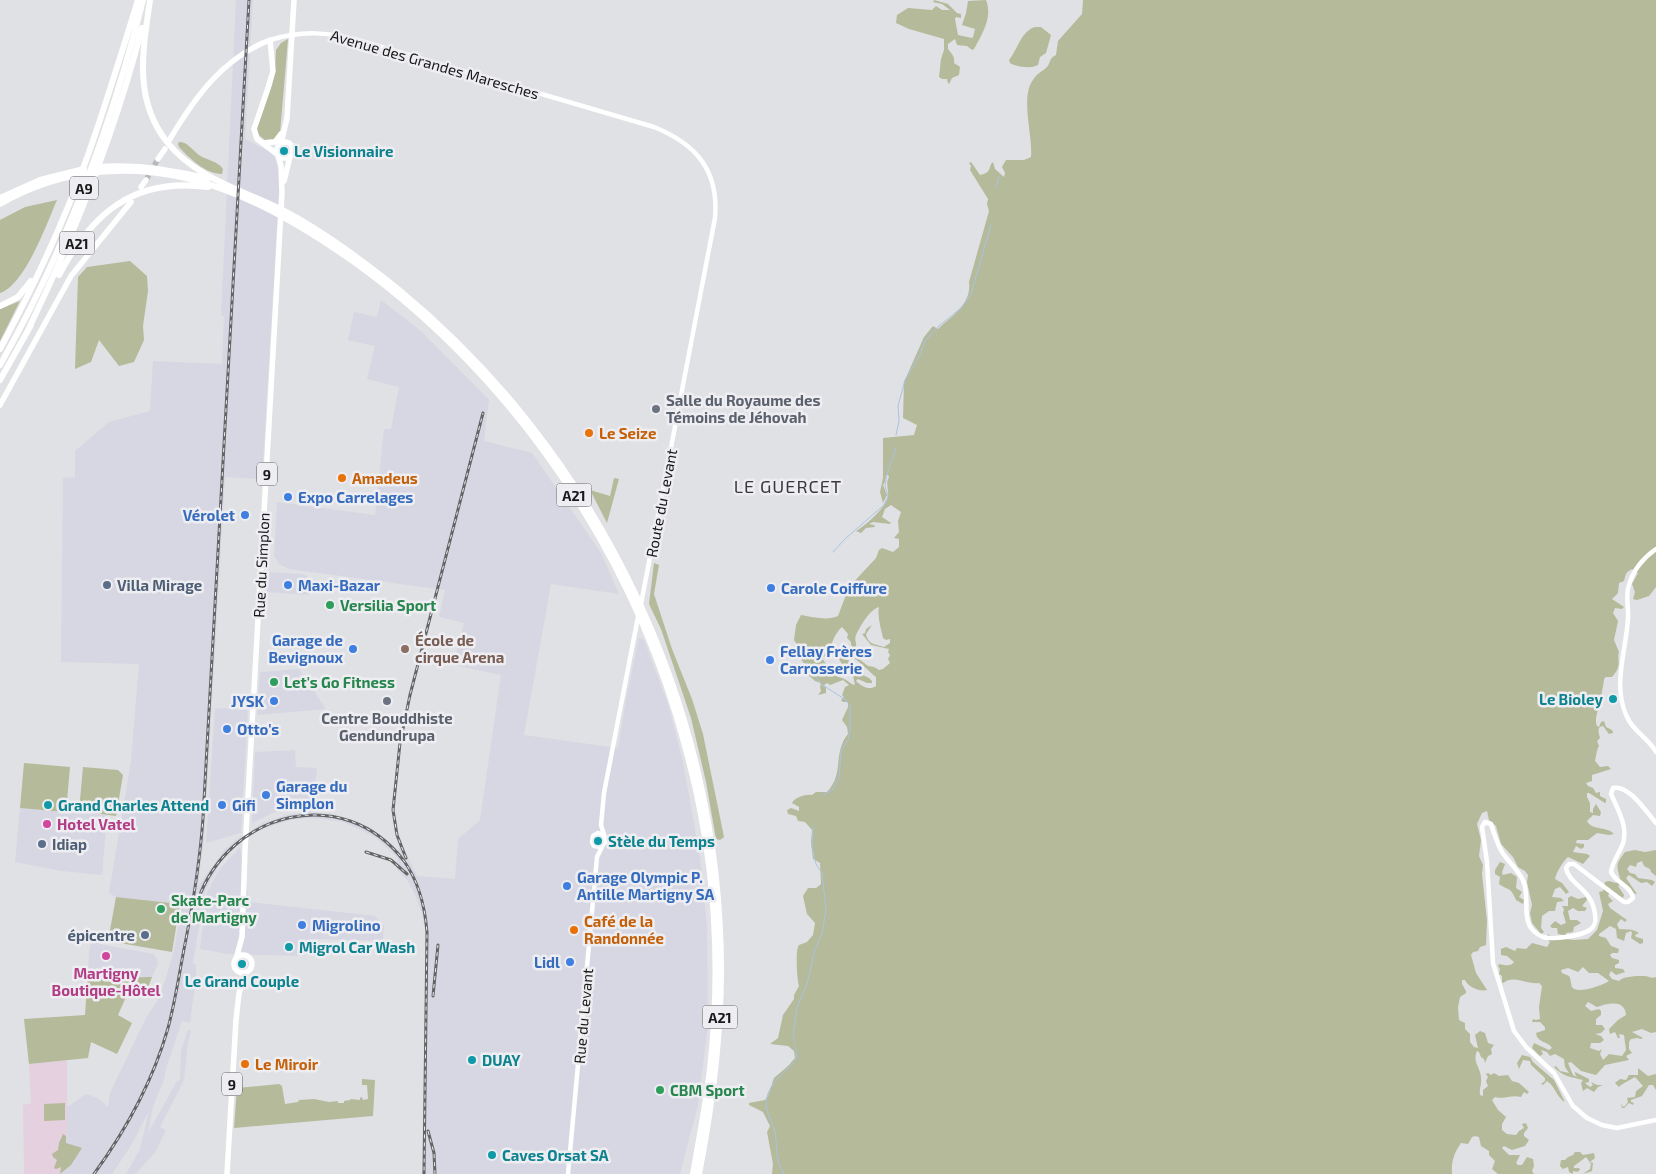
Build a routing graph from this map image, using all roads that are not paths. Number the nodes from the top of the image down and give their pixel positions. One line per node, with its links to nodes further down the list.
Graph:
1 (138, 0): 25 (highway, A21)
2 (143, 0): 29 (highway, A9)
3 (150, 0): 19 (highway, A21); 27 (highway, A9)
4 (294, 0): 7 (main road, 9)
5 (274, 39): 6 (street, Avenue des Grandes Maresches); 9 (main road); 10 (main road)
6 (560, 100): 36 (street, Route du Levant)
7 (288, 101): 8 (main road, 9); 10 (main road)
8 (287, 118): 11 (main road, 9); 12 (main road, 9)
9 (170, 139)
10 (262, 143): 11 (main road); 14 (main road)
11 (280, 144): 12 (main road); 14 (main road, 9)
12 (289, 144): 15 (main road, 9)
13 (165, 149): 16 (main road)
14 (277, 155): 15 (main road); 21 (main road, Rue du Simplon / 9)
15 (290, 156): 21 (main road, Rue du Simplon / 9)
16 (158, 160)
17 (61, 176): 19 (highway, A21); 22 (highway, A21); 24 (highway, A21)
18 (146, 180): 20 (main road)
19 (216, 184): 27 (highway, A21); 31 (highway, A21)
20 (141, 187)
21 (282, 193): 42 (main road, Rue du Simplon / 9)
22 (0, 198)
23 (131, 202): 32 (main road)
24 (0, 204)
25 (48, 252): 26 (highway, A21); 28 (highway)
26 (0, 306)
27 (29, 328): 30 (highway, A9)
28 (0, 348)
29 (0, 366)
30 (0, 380)
31 (499, 391): 51 (highway, A21); 52 (highway, A21)
32 (0, 405)
33 (1656, 549): 34 (street)
34 (1656, 752)
35 (1656, 823): 48 (street)
36 (600, 825): 37 (street, Route du Levant); 38 (street, Route du Levant)
37 (596, 834): 38 (street); 39 (street)
38 (603, 835): 40 (street)
39 (595, 846): 40 (street); 41 (street, Rue du Levant)
40 (602, 847): 41 (street, Rue du Levant)
41 (598, 857): 50 (street, Rue du Levant)
42 (242, 937): 43 (main road, Rue du Simplon / 9); 44 (main road, Rue du Simplon / 9)
43 (248, 956): 44 (main road); 46 (main road, 9)
44 (236, 959): 45 (main road, 9)
45 (236, 970): 46 (main road); 47 (main road, 9)
46 (246, 973): 47 (main road, 9)
47 (239, 993): 49 (main road, 9)
48 (1656, 1120)
49 (226, 1174)
50 (568, 1174)
51 (691, 1174)
52 (699, 1174)

